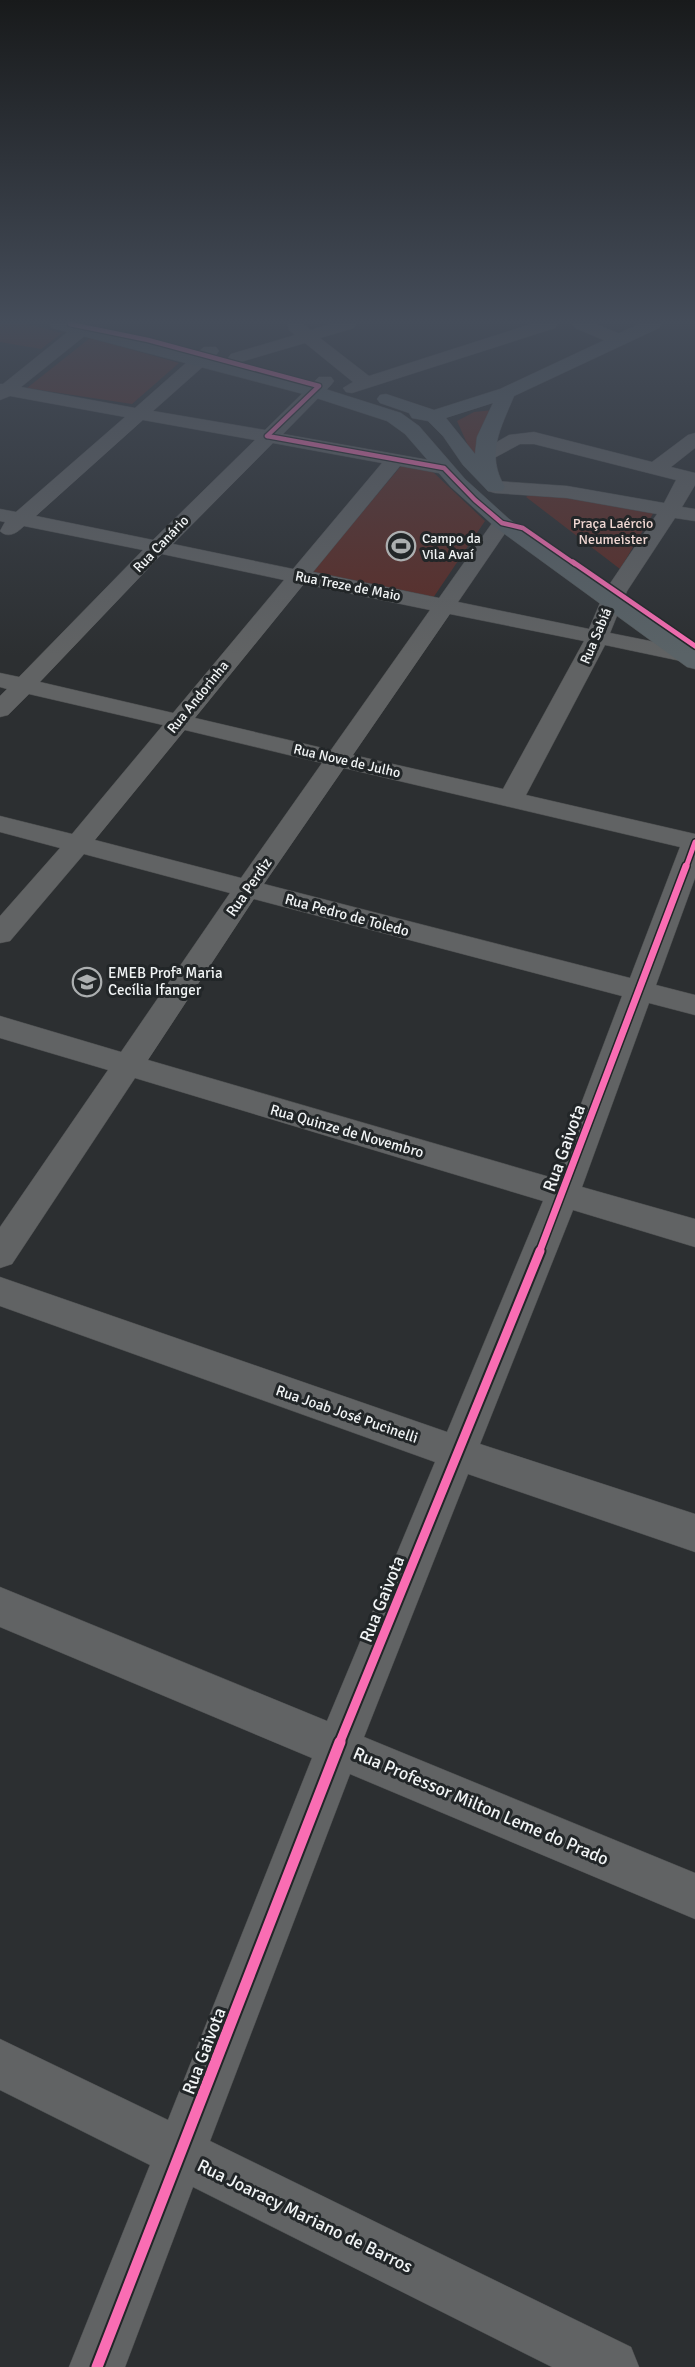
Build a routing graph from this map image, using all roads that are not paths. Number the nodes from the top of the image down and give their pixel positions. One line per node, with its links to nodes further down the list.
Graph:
1 (112, 434): 17 (street)
2 (259, 434): 7 (street)
3 (416, 434): 11 (main road)
4 (436, 434): 11 (main road)
5 (452, 434): 14 (main road)
6 (488, 434): 9 (main road)
7 (267, 436): 10 (street); 20 (street, Rua Canário)
8 (695, 439): 12 (street)
9 (483, 458): 12 (street); 14 (main road)
10 (395, 459): 11 (street); 21 (street, Rua Andorinha)
11 (444, 468): 18 (main road)
12 (656, 469): 13 (street)
13 (691, 478): 15 (street, Rua Sabiá)
14 (495, 487): 15 (street); 22 (main road)
15 (670, 510): 16 (street); 22 (street, Rua Sabiá)
16 (695, 515)
17 (10, 517): 19 (street); 20 (street, Rua Treze de Maio)
18 (502, 523): 22 (main road); 23 (street, Rua Perdiz)
19 (0, 537)
20 (158, 547): 21 (street, Rua Treze de Maio); 28 (street, Rua Canário)
21 (297, 576): 23 (street, Rua Treze de Maio); 30 (street, Rua Andorinha)
22 (616, 592): 24 (main road); 25 (street, Rua Sabiá); 26 (main road)
23 (443, 605): 25 (street, Rua Treze de Maio); 31 (street, Rua Perdiz)
24 (695, 634)
25 (598, 637): 26 (street, Rua Treze de Maio); 32 (street, Rua Sabiá)
26 (692, 658)
27 (0, 680): 28 (street, Rua Nove de Julho)
28 (24, 686): 29 (street, Rua Canário); 30 (street, Rua Nove de Julho)
29 (0, 710)
30 (177, 721): 31 (street, Rua Nove de Julho); 35 (street, Rua Andorinha)
31 (338, 759): 32 (street, Rua Nove de Julho); 36 (street, Rua Perdiz)
32 (511, 799): 34 (street, Rua Nove de Julho)
33 (0, 824): 35 (street, Rua Pedro de Toledo)
34 (695, 842): 38 (street, Rua Gaivota)
35 (78, 844): 36 (street, Rua Pedro de Toledo); 37 (street, Rua Andorinha)
36 (247, 889): 38 (street, Rua Pedro de Toledo); 41 (street, Rua Perdiz)
37 (0, 934)
38 (638, 990): 39 (street, Rua Pedro de Toledo); 42 (street, Rua Gaivota)
39 (695, 1005)
40 (0, 1028): 41 (street, Rua Quinze de Novembro)
41 (127, 1066): 42 (street, Rua Quinze de Novembro); 44 (street, Rua Perdiz)
42 (563, 1194): 43 (street, Rua Quinze de Novembro); 46 (street, Rua Gaivota)
43 (695, 1233)
44 (0, 1254)
45 (0, 1292): 46 (street, Rua Joab José Pucinelli)
46 (457, 1453): 47 (street, Rua Joab José Pucinelli); 49 (street, Rua Gaivota)
47 (695, 1533)
48 (0, 1607): 49 (street, Rua Professor Milton Leme do Prado)
49 (338, 1747): 50 (street, Rua Professor Milton Leme do Prado); 52 (street, Rua Gaivota)
50 (695, 1896)
51 (0, 2064): 52 (street, Rua Joaracy Mariano de Barros)
52 (180, 2154): 53 (street, Rua Gaivota); 54 (street, Rua Joaracy Mariano de Barros)
53 (97, 2367)
54 (611, 2367)

